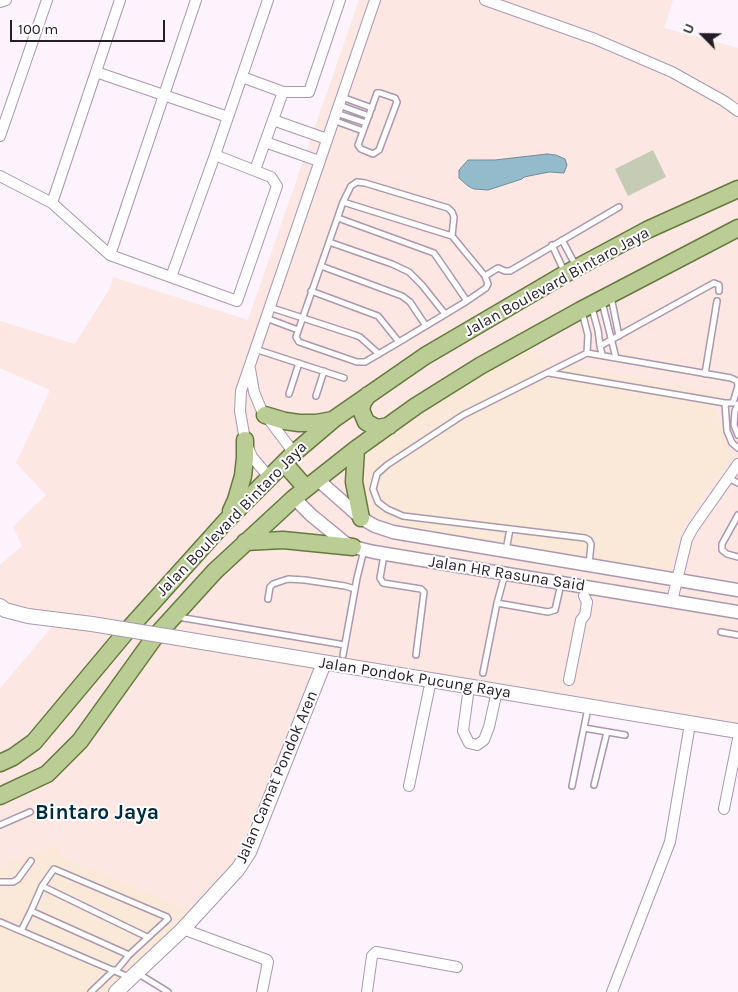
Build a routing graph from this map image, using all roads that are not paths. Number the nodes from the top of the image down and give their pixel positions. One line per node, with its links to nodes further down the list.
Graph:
1 (6, 0): 9 (street)
2 (47, 0): 22 (street)
3 (120, 0): 10 (street)
4 (196, 0): 13 (street)
5 (268, 0): 11 (street)
6 (340, 0): 12 (street)
7 (375, 0): 15 (street)
8 (485, 0): 16 (street)
9 (0, 2)
10 (96, 72): 13 (street); 31 (street)
11 (242, 77): 12 (street); 18 (street)
12 (283, 92): 19 (street)
13 (164, 95): 18 (street); 39 (street)
14 (372, 108): 15 (lane); 17 (lane); 21 (lane)
15 (337, 109): 17 (lane); 20 (lane); 21 (lane); 23 (street)
16 (738, 111)
17 (369, 116): 20 (lane)
18 (228, 117): 25 (street)
19 (273, 120): 23 (street); 24 (street)
20 (366, 123): 21 (lane)
21 (363, 131)
22 (0, 136)
23 (327, 139): 26 (street)
24 (265, 142): 26 (street); 27 (street)
25 (215, 155): 27 (street); 43 (street)
26 (319, 161): 49 (street)
27 (255, 170): 43 (street)
28 (0, 176): 31 (street)
29 (738, 189): 41 (main road, Jalan Boulevard Bintaro Jaya)
30 (343, 202): 33 (lane); 35 (lane); 35 (lane)
31 (52, 203): 39 (street)
32 (619, 207): 36 (lane)
33 (338, 218): 37 (lane); 46 (lane)
34 (738, 228): 48 (main road, Jalan Boulevard Bintaro Jaya)
35 (452, 236): 42 (lane)
36 (562, 240): 38 (lane); 41 (lane)
37 (329, 242): 40 (lane); 50 (lane)
38 (552, 245): 41 (lane); 42 (lane)
39 (110, 255): 43 (street)
40 (321, 266): 44 (lane); 53 (lane)
41 (571, 271): 72 (main road, Jalan Boulevard Bintaro Jaya)
42 (485, 276): 46 (lane)
43 (171, 277)
44 (312, 291): 52 (lane); 57 (lane)
45 (719, 291): 55 (lane)
46 (467, 301): 50 (lane)
47 (717, 301): 68 (lane)
48 (596, 302): 55 (lane); 56 (lane); 58 (lane); 60 (lane); 78 (main road, Jalan Boulevard Bintaro Jaya)
49 (270, 307): 51 (street); 52 (lane)
50 (445, 314): 53 (lane)
51 (266, 318): 54 (lane); 59 (street)
52 (302, 318): 54 (lane); 61 (lane)
53 (426, 326): 57 (lane)
54 (298, 330): 61 (lane)
55 (619, 336): 56 (lane)
56 (611, 340): 58 (lane); 63 (lane)
57 (399, 342): 61 (lane)
58 (600, 346): 62 (lane)
59 (255, 349): 64 (lane); 65 (street)
60 (587, 353): 62 (lane); 67 (lane)
61 (378, 354)
62 (602, 354): 63 (lane)
63 (616, 358): 68 (lane)
64 (299, 363): 66 (lane); 71 (lane)
65 (250, 365): 76 (street); 80 (street)
66 (324, 372): 69 (lane); 73 (lane)
67 (549, 373): 74 (lane); 92 (lane)
68 (705, 374): 70 (lane)
69 (344, 378)
70 (738, 385): 74 (lane)
71 (289, 394)
72 (368, 395): 77 (main road, Jalan Boulevard Bintaro Jaya); 78 (main road)
73 (316, 396)
74 (725, 403): 81 (lane)
75 (738, 404): 79 (lane)
76 (264, 415): 77 (main road); 83 (street)
77 (334, 420): 83 (main road, Jalan Boulevard Bintaro Jaya)
78 (389, 426): 82 (main road, Jalan Boulevard Bintaro Jaya)
79 (738, 435)
80 (245, 440): 85 (street); 91 (main road)
81 (738, 448)
82 (356, 449): 88 (main road, Jalan Boulevard Bintaro Jaya); 90 (main road)
83 (289, 458): 85 (main road, Jalan Boulevard Bintaro Jaya); 88 (main road)
84 (738, 464): 86 (street)
85 (269, 477): 91 (main road, Jalan Boulevard Bintaro Jaya)
86 (728, 478): 87 (lane); 104 (street)
87 (738, 483)
88 (306, 488): 90 (street, Jalan HR Rasuna Said); 93 (main road, Jalan Boulevard Bintaro Jaya); 94 (street, Jalan HR Rasuna Said)
89 (738, 515): 99 (lane)
90 (361, 518): 95 (street, Jalan HR Rasuna Said)
91 (225, 522): 97 (main road, Jalan Boulevard Bintaro Jaya)
92 (510, 529): 96 (lane); 100 (lane)
93 (245, 542): 94 (main road); 101 (main road, Jalan Boulevard Bintaro Jaya)
94 (359, 548): 98 (street, Jalan HR Rasuna Said); 107 (lane)
95 (493, 550): 96 (street, Jalan HR Rasuna Said); 102 (street)
96 (506, 552): 100 (street, Jalan HR Rasuna Said)
97 (197, 554): 101 (main road); 133 (main road, Jalan Boulevard Bintaro Jaya)
98 (384, 554): 102 (street, Jalan HR Rasuna Said); 119 (lane)
99 (738, 557)
100 (589, 565): 104 (street, Jalan HR Rasuna Said)
101 (215, 571): 114 (main road, Jalan Boulevard Bintaro Jaya)
102 (489, 571): 103 (street, Jalan HR Rasuna Said)
103 (505, 573): 105 (street, Jalan HR Rasuna Said); 111 (lane)
104 (676, 580): 106 (street, Jalan HR Rasuna Said); 110 (street)
105 (561, 583): 108 (street, Jalan HR Rasuna Said); 111 (lane)
106 (735, 587)
107 (355, 589): 109 (lane); 117 (lane)
108 (585, 592): 110 (street, Jalan HR Rasuna Said); 123 (street)
109 (268, 599)
110 (672, 601): 113 (street, Jalan HR Rasuna Said)
111 (497, 604): 121 (lane)
112 (0, 606): 120 (main road, Jalan Pondok Pucung Raya, bridge)
113 (738, 612)
114 (173, 616): 117 (lane); 137 (main road, Jalan Boulevard Bintaro Jaya)
115 (721, 632): 116 (lane)
116 (738, 635)
117 (345, 645): 118 (lane)
118 (343, 655)
119 (416, 655)
120 (324, 663): 122 (main road, Jalan Pondok Pucung Raya); 146 (main road, Jalan Camat Pondok Aren)
121 (483, 673)
122 (431, 680): 124 (main road, Jalan Pondok Pucung Raya); 135 (street)
123 (570, 680)
124 (469, 687): 125 (main road, Jalan Pondok Pucung Raya); 125 (street)
125 (497, 691): 126 (main road, Jalan Pondok Pucung Raya)
126 (589, 706): 127 (main road, Jalan Pondok Pucung Raya); 128 (lane)
127 (690, 724): 129 (main road, Jalan Pondok Pucung Raya); 158 (street)
128 (584, 728): 130 (lane); 136 (lane)
129 (738, 731)
130 (607, 732): 131 (lane); 134 (lane)
131 (625, 735)
132 (738, 739): 138 (street)
133 (0, 763)
134 (594, 785)
135 (408, 786)
136 (572, 786)
137 (0, 796)
138 (724, 809)
139 (30, 812): 140 (lane)
140 (0, 825)
141 (31, 861): 142 (lane)
142 (0, 882)
143 (42, 886): 144 (lane); 148 (lane); 148 (lane)
144 (31, 910): 147 (lane); 149 (lane)
145 (0, 922): 147 (lane)
146 (183, 929): 152 (main road, Jalan Camat Pondok Aren); 156 (street)
147 (21, 931): 151 (lane)
148 (147, 937): 149 (lane)
149 (129, 955): 151 (lane)
150 (457, 967): 157 (street)
151 (115, 971): 152 (lane); 153 (lane)
152 (134, 975): 154 (main road, Jalan Camat Pondok Aren); 155 (lane)
153 (91, 992)
154 (116, 992)
155 (168, 992)
156 (262, 992)
157 (367, 992)
158 (612, 992)

